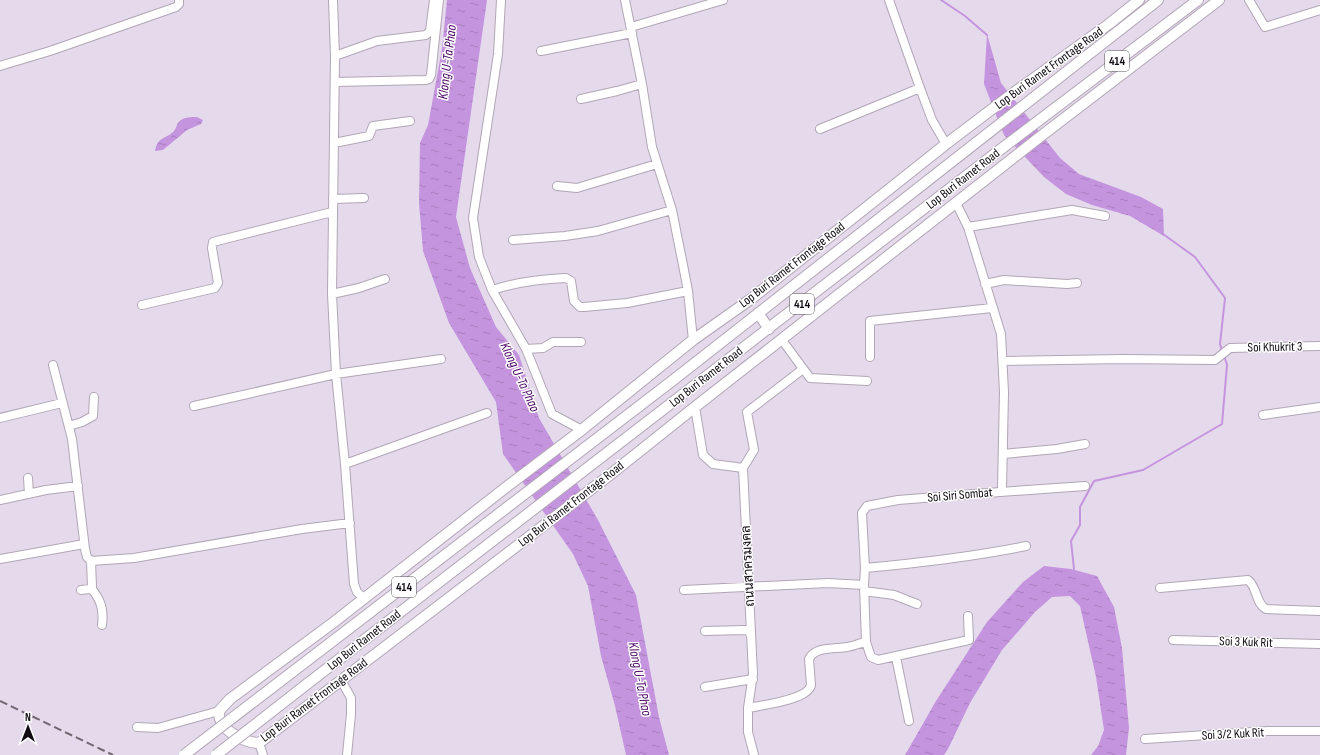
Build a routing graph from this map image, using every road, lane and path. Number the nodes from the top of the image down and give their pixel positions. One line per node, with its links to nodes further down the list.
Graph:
1 (180, 0): 22 (street)
2 (333, 0): 21 (street)
3 (434, 0): 21 (street)
4 (439, 0): 23 (street)
5 (501, 0): 44 (street)
6 (625, 0): 18 (street)
7 (723, 0): 18 (street)
8 (890, 0): 25 (street)
9 (1139, 0): 17 (main road, Lop Buri Ramet Frontage Road / 414)
10 (1146, 0): 17 (main road)
11 (1158, 0): 49 (main road, Lop Buri Ramet Road / 414)
12 (1198, 0): 50 (main road, Lop Buri Ramet Road / 414)
13 (1205, 0): 19 (main road)
14 (1219, 0): 19 (main road, Lop Buri Ramet Frontage Road / 414)
15 (1249, 0): 16 (street)
16 (1320, 10)
17 (1109, 24): 30 (main road, Lop Buri Ramet Frontage Road / 414)
18 (631, 30): 20 (street); 24 (street)
19 (1158, 46): 35 (main road, Lop Buri Ramet Frontage Road / 414)
20 (541, 51)
21 (335, 56): 23 (street)
22 (0, 66)
23 (335, 82): 29 (street)
24 (642, 84): 26 (street); 31 (street)
25 (920, 88): 28 (street); 30 (street)
26 (581, 99)
27 (410, 121): 29 (street)
28 (820, 129)
29 (334, 143): 34 (street)
30 (946, 144): 51 (main road, Lop Buri Ramet Frontage Road / 414)
31 (657, 164): 32 (street); 36 (street)
32 (558, 186)
33 (364, 198): 34 (street)
34 (332, 199): 37 (street)
35 (956, 203): 39 (street, Soi Siri Sombat); 52 (main road, Lop Buri Ramet Frontage Road / 414)
36 (672, 210): 40 (street); 45 (street)
37 (332, 212): 46 (street); 47 (street)
38 (1105, 216): 39 (street)
39 (968, 226): 43 (street, Soi Siri Sombat)
40 (512, 240)
41 (385, 279): 46 (street)
42 (1077, 283): 43 (street)
43 (985, 284): 48 (street, Soi Siri Sombat)
44 (492, 290): 45 (street); 55 (street)
45 (688, 291): 51 (street)
46 (332, 294): 61 (street)
47 (142, 305)
48 (992, 308): 56 (street); 58 (street, Soi Siri Sombat)
49 (758, 313): 50 (main road); 97 (main road, Lop Buri Ramet Road / 414)
50 (769, 329): 118 (main road, Lop Buri Ramet Road / 414, bridge)
51 (693, 340): 72 (main road, Lop Buri Ramet Frontage Road / 414)
52 (782, 340): 60 (street); 66 (main road, Lop Buri Ramet Frontage Road / 414)
53 (581, 342): 55 (street)
54 (1320, 346): 58 (street, Soi Khukrit 3)
55 (526, 349): 72 (street)
56 (870, 357)
57 (441, 359): 61 (street)
58 (1003, 361): 74 (street, Soi Siri Sombat)
59 (53, 365): 64 (street)
60 (803, 369): 62 (street); 76 (street)
61 (336, 374): 65 (street); 75 (street)
62 (867, 380)
63 (94, 397): 71 (street)
64 (62, 403): 70 (street); 71 (street)
65 (194, 406)
66 (695, 407): 76 (street); 108 (main road, Lop Buri Ramet Frontage Road / 414)
67 (1320, 407): 69 (street)
68 (487, 413): 75 (street)
69 (1263, 415)
70 (0, 418)
71 (69, 426): 78 (street)
72 (581, 431): 95 (main road, Lop Buri Ramet Frontage Road / 414)
73 (1085, 444): 74 (street)
74 (1003, 454): 80 (street, Soi Siri Sombat)
75 (345, 464): 83 (street)
76 (743, 468): 90 (street, ถนนสาครมงคล)
77 (28, 478): 81 (street)
78 (78, 486): 81 (street); 84 (street)
79 (1085, 486): 80 (street)
80 (1000, 492): 88 (street, Soi Siri Sombat)
81 (29, 494): 82 (street)
82 (0, 500)
83 (350, 523): 87 (street); 95 (street)
84 (84, 544): 86 (street); 87 (street)
85 (1026, 546): 88 (street)
86 (0, 559)
87 (91, 561): 89 (street)
88 (865, 568): 91 (street, Soi Siri Sombat)
89 (91, 588): 93 (street); 100 (street)
90 (749, 588): 91 (street); 94 (street); 102 (street, ถนนสาครมงคล)
91 (864, 588): 96 (street); 104 (street, Soi Siri Sombat)
92 (1160, 588): 98 (street)
93 (81, 590)
94 (684, 590)
95 (364, 598): 97 (main road); 111 (main road, Lop Buri Ramet Frontage Road / 414)
96 (917, 604)
97 (375, 609): 117 (main road, Lop Buri Ramet Road / 414, bridge)
98 (1320, 611)
99 (968, 616): 106 (street)
100 (102, 625)
101 (705, 631): 102 (street)
102 (751, 636): 107 (street, ถนนสาครมงคล)
103 (1173, 640): 105 (street, Soi 3 Kuk Rit)
104 (866, 642): 106 (street); 110 (street)
105 (1320, 644)
106 (896, 657): 112 (street)
107 (752, 679): 109 (street); 110 (street, ถนนสาครมงคล)
108 (341, 680): 116 (main road, Lop Buri Ramet Frontage Road / 414); 120 (street)
109 (705, 687)
110 (748, 708): 121 (street, ถนนสาครมงคล)
111 (219, 711): 113 (street); 116 (main road, Lop Buri Ramet Frontage Road)
112 (909, 721)
113 (137, 727)
114 (1320, 731): 115 (street, Soi 3/2 Kuk Rit)
115 (1145, 739)
116 (259, 743): 119 (street)
117 (184, 755)
118 (216, 755)
119 (263, 755)
120 (347, 755)
121 (754, 755)

